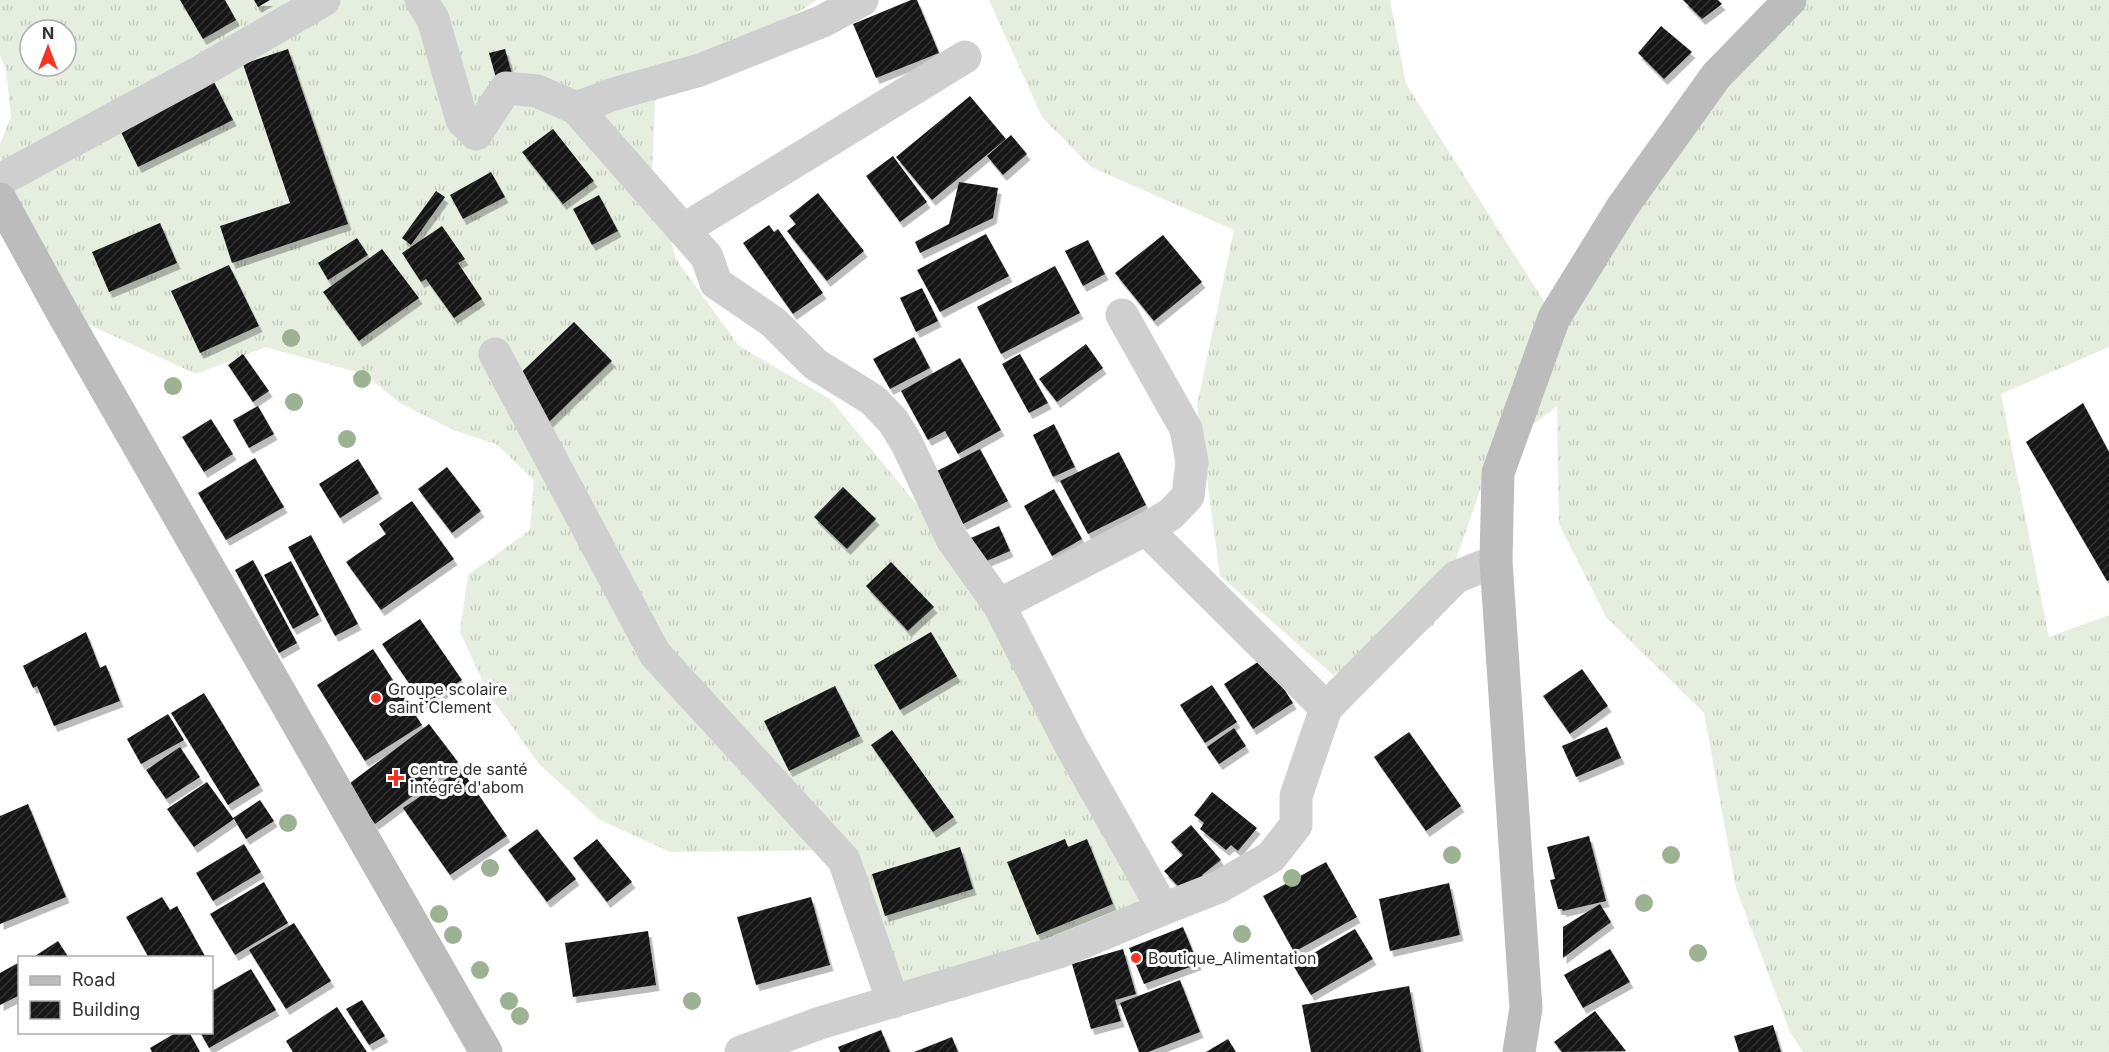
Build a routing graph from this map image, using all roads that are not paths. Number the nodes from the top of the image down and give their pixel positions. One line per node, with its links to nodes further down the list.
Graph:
1 (324, 0): 7 (street)
2 (421, 0): 6 (street)
3 (862, 0): 6 (street)
4 (1790, 0): 13 (street)
5 (965, 57): 9 (street)
6 (576, 108): 9 (street)
7 (0, 180)
8 (0, 199): 18 (street)
9 (683, 230): 14 (street)
10 (1122, 315): 12 (street)
11 (495, 354): 17 (street)
12 (1146, 529): 14 (street); 15 (street)
13 (1496, 561): 15 (street); 20 (street)
14 (999, 605): 16 (street)
15 (1326, 708): 16 (street)
16 (1163, 909): 17 (street)
17 (893, 1002): 19 (street)
18 (486, 1052)
19 (741, 1052)
20 (1519, 1052)

